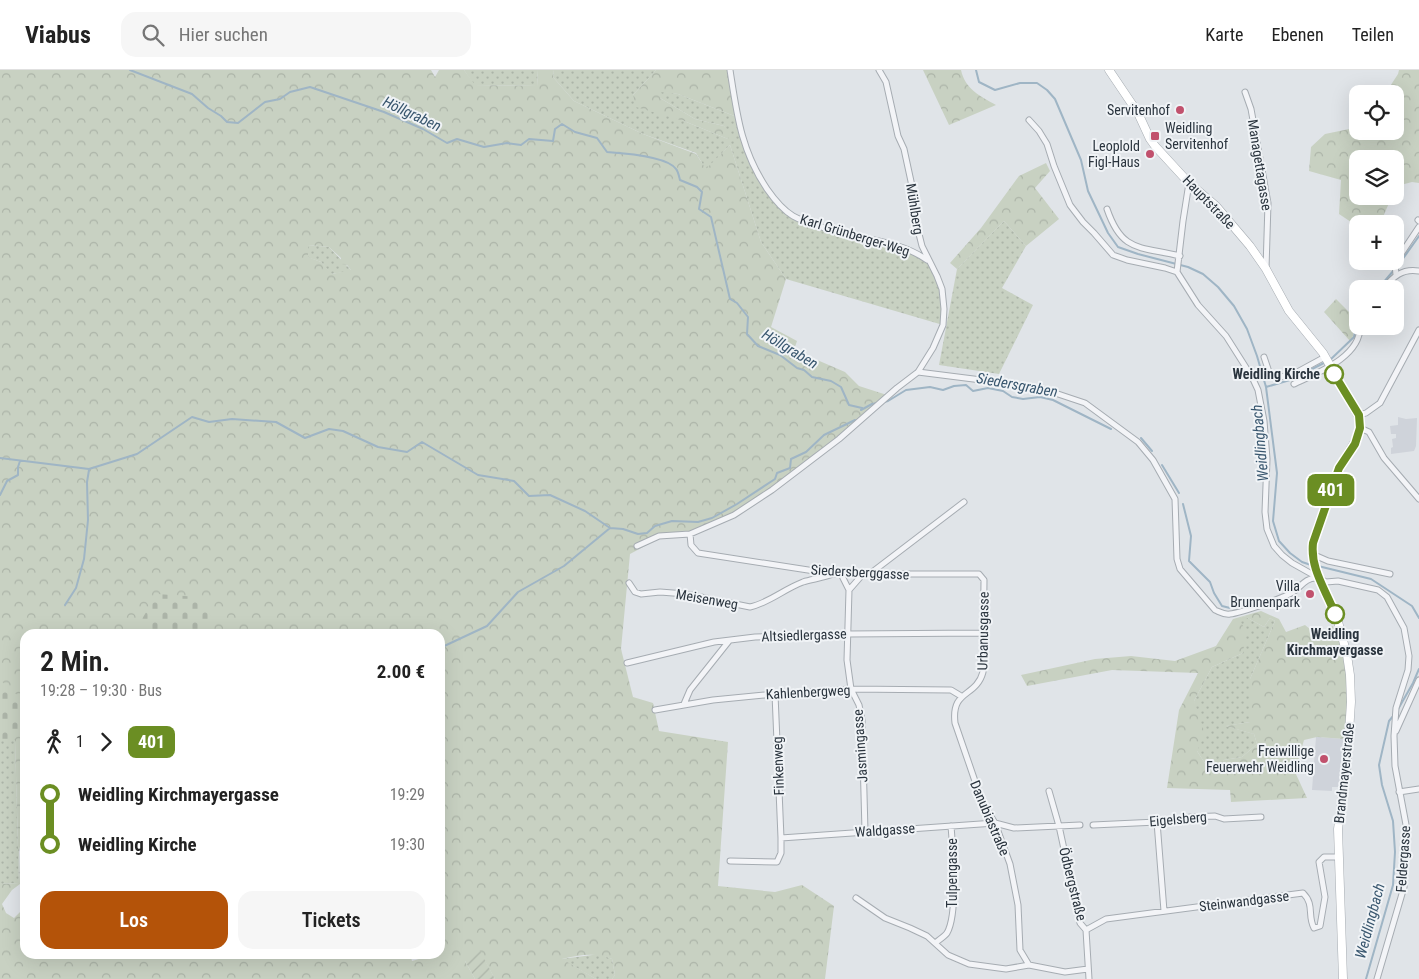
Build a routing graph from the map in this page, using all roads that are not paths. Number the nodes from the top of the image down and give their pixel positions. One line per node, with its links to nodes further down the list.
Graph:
1 (730, 70): 10 (street, Karl Grünberger-Weg)
2 (879, 70): 10 (street, Mühlberg)
3 (1109, 70): 6 (main road, Hauptstraße)
4 (1245, 92): 11 (street, Managettagasse)
5 (1029, 120): 12 (street)
6 (1190, 183): 9 (street); 11 (main road, Hauptstraße)
7 (1107, 209): 9 (street)
8 (1419, 228): 14 (street)
9 (1180, 258): 12 (street)
10 (929, 262): 20 (street, Mühlberg)
11 (1266, 269): 19 (main road, Hauptstraße)
12 (1178, 270): 22 (street, Feldergasse)
13 (1419, 271): 14 (street)
14 (1396, 275): 15 (street)
15 (1391, 280)
16 (1419, 330): 24 (street)
17 (1360, 335): 19 (street)
18 (1264, 357): 21 (street)
19 (1327, 361): 21 (street); 23 (street); 24 (main road, Hauptstraße)
20 (918, 372): 28 (street); 36 (street)
21 (1268, 375): 22 (street)
22 (1256, 377): 36 (street, Feldergasse)
23 (1294, 384)
24 (1359, 415): 25 (main road, Hauptstraße)
25 (1360, 428): 26 (street); 30 (main road, Hauptstraße)
26 (1419, 499)
27 (964, 502): 32 (street)
28 (690, 534): 29 (street); 33 (street, Siedersberggasse)
29 (637, 546)
30 (1312, 556): 35 (street); 36 (main road, Brandmayerstraße)
31 (863, 573): 32 (street, Siedersberggasse); 34 (street, Siedersberggasse); 39 (street)
32 (872, 573): 37 (street, Siedersberggasse)
33 (834, 574): 34 (street, Siedersberggasse); 38 (street, Meisenweg)
34 (841, 574): 39 (street, Jasmingasse)
35 (1390, 574)
36 (1317, 575): 50 (street, Feldergasse); 63 (main road, Brandmayerstraße)
37 (984, 580): 40 (street, Urbanusgasse)
38 (629, 583)
39 (849, 590): 41 (street, Jasmingasse)
40 (983, 633): 41 (street, Altsiedlergasse); 47 (street, Urbanusgasse)
41 (848, 634): 42 (street, Altsiedlergasse); 45 (street, Jasmingasse)
42 (729, 641): 43 (street, Altsiedlergasse); 48 (street)
43 (627, 663)
44 (1419, 680): 50 (street, Feldergasse)
45 (851, 689): 46 (street, Kahlenbergweg); 47 (street, Kahlenbergweg); 61 (street, Jasmingasse)
46 (775, 694): 48 (street, Kahlenbergweg); 62 (street, Finkenweg)
47 (961, 696): 56 (street, Danubiastraße)
48 (684, 704): 49 (street, Kahlenbergweg)
49 (655, 710)
50 (1394, 736): 53 (street, Feldergasse)
51 (1419, 789): 53 (street)
52 (1049, 791): 60 (street, Ödbergstraße)
53 (1399, 792): 73 (street, Feldergasse)
54 (1261, 818): 55 (street, Eigelsberg)
55 (1156, 822): 58 (street, Eigelsberg); 66 (street)
56 (995, 823): 59 (street, Waldgasse); 60 (street, Waldgasse); 69 (street, Danubiastraße)
57 (1080, 825): 60 (street)
58 (1093, 825)
59 (951, 826): 61 (street, Waldgasse); 68 (street, Tulpengasse)
60 (1059, 826): 67 (street, Ödbergstraße)
61 (865, 831): 62 (street, Waldgasse)
62 (781, 838): 64 (street)
63 (1338, 857): 66 (street, Steinwandgasse); 72 (main road, Brandmayerstraße)
64 (730, 861)
65 (856, 898): 68 (street)
66 (1164, 911): 67 (street, Steinwandgasse)
67 (1086, 930): 70 (street, Ödbergstraße)
68 (935, 943): 69 (street)
69 (1029, 965): 70 (street)
70 (1088, 969): 71 (street, Ödbergstraße)
71 (1089, 979)
72 (1343, 979)
73 (1377, 979)

